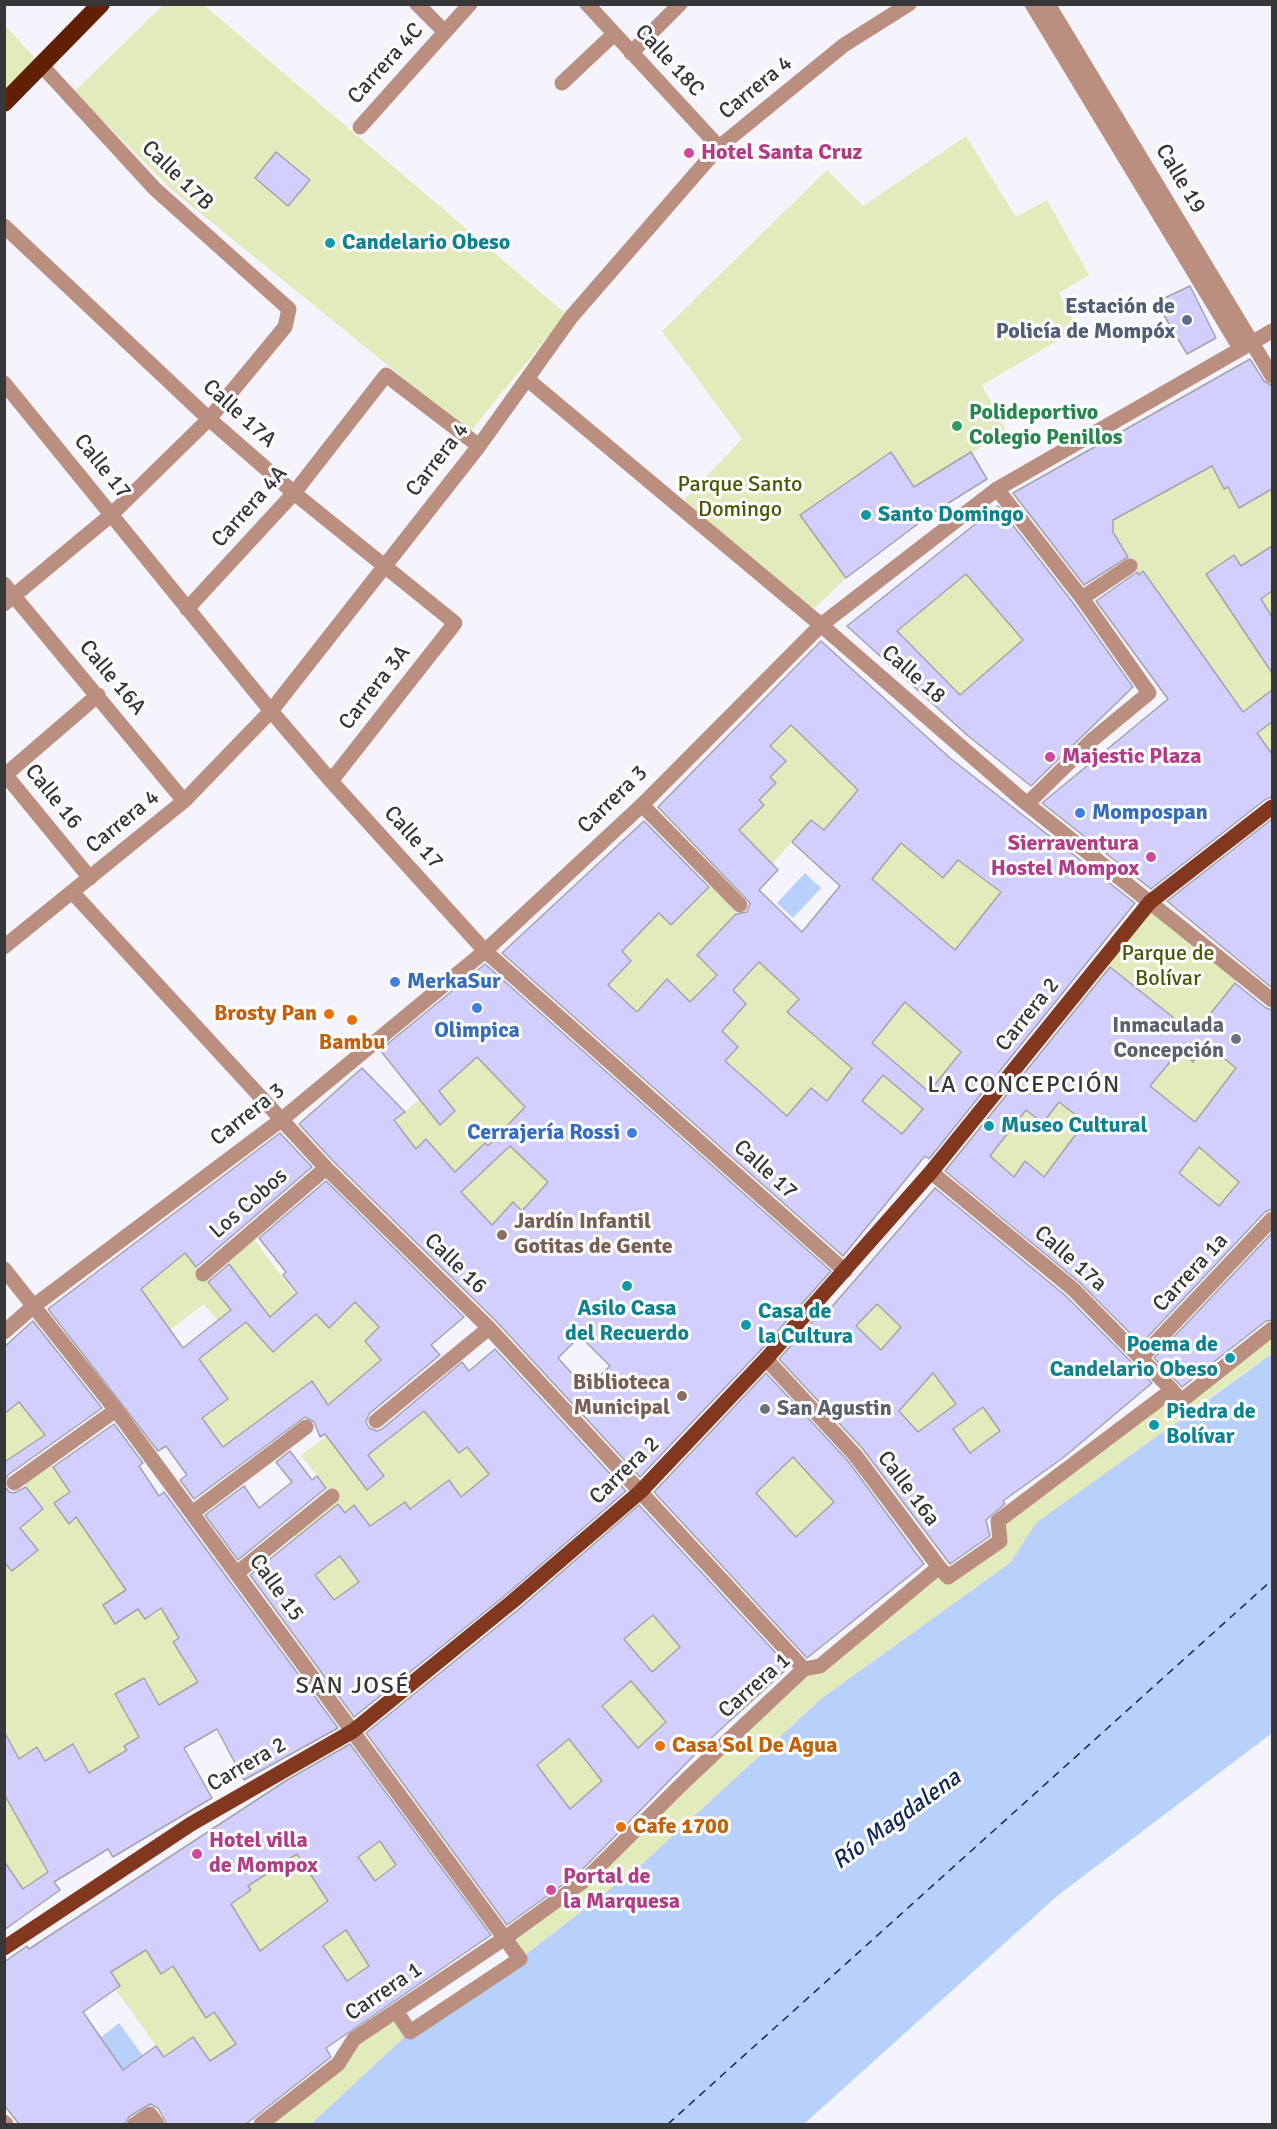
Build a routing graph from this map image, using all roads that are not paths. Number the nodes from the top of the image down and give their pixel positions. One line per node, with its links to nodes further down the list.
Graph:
1 (101, 4): 12 (highway)
2 (417, 4): 9 (street)
3 (470, 4): 9 (street, Carrera 4C)
4 (586, 4): 10 (street, Calle 18C)
5 (680, 4): 11 (street)
6 (909, 4): 16 (street, Carrera 4)
7 (1032, 4): 19 (street, Calle 19)
8 (1048, 4): 19 (street, Calle 19)
9 (445, 32): 15 (street, Carrera 4C)
10 (613, 35): 11 (street, Calle 18C); 13 (street)
11 (631, 53): 16 (street, Calle 18C)
12 (42, 66): 14 (highway); 23 (street, Calle 17B)
13 (562, 83)
14 (4, 103)
15 (360, 127)
16 (719, 147): 21 (street, Carrera 4)
17 (4, 226): 23 (street, Calle 17A)
18 (1272, 331): 19 (street, Carrera 3)
19 (1246, 345): 20 (street, Calle 19); 25 (street, Carrera 3)
20 (1272, 376)
21 (527, 379): 24 (street, Carrera 4); 34 (street, Calle 18)
22 (4, 383): 27 (street, Calle 17)
23 (209, 419): 26 (street, Calle 17A); 27 (street)
24 (479, 446): 26 (street, Carrera 4A); 28 (street, Carrera 4)
25 (997, 489): 31 (street); 34 (street, Carrera 3)
26 (294, 494): 28 (street, Calle 17A); 32 (street, Carrera 4A)
27 (111, 515): 30 (street); 32 (street, Calle 17)
28 (384, 565): 33 (street, Calle 17A); 36 (street, Carrera 4)
29 (1131, 566): 31 (street)
30 (8, 595): 35 (street, Calle 16A)
31 (1082, 598): 40 (street)
32 (187, 609): 36 (street, Calle 17)
33 (455, 623): 38 (street, Carrera 3A)
34 (820, 625): 40 (street, Calle 18); 41 (street, Carrera 3)
35 (98, 695): 37 (street); 39 (street, Calle 16A)
36 (271, 711): 38 (street, Calle 17); 39 (street, Carrera 4)
37 (5, 775): 43 (street, Calle 16)
38 (331, 781): 48 (street, Calle 17)
39 (184, 801): 43 (street, Carrera 4)
40 (1028, 804): 45 (street, Calle 18)
41 (642, 805): 46 (street); 48 (street, Carrera 3)
42 (1272, 807): 45 (main road, Carrera 2)
43 (90, 878): 44 (street, Carrera 4)
44 (73, 893): 47 (street, Carrera 4); 50 (street, Calle 16)
45 (1150, 902): 49 (street, Calle 18); 52 (main road, Carrera 2)
46 (740, 905)
47 (4, 947)
48 (485, 951): 50 (street, Carrera 3); 55 (street, Calle 17)
49 (1272, 1000)
50 (281, 1120): 51 (street, Calle 16); 57 (street, Carrera 3)
51 (326, 1168): 56 (street, Los Cobos); 58 (street, Calle 16)
52 (931, 1172): 55 (main road, Carrera 2); 61 (street, Calle 17a)
53 (1272, 1219): 61 (street, Carrera 1a)
54 (4, 1269): 57 (street, Calle 15)
55 (845, 1271): 62 (main road, Carrera 2)
56 (203, 1274)
57 (35, 1305): 60 (street, Carrera 3); 64 (street, Calle 15)
58 (489, 1328): 65 (street); 68 (street, Calle 16)
59 (1272, 1329): 63 (street)
60 (4, 1332)
61 (1142, 1357): 63 (street, Calle 17a)
62 (766, 1359): 68 (main road, Carrera 2); 71 (street, Calle 16a)
63 (1172, 1389): 71 (street)
64 (117, 1410): 67 (street); 70 (street, Calle 15)
65 (376, 1420)
66 (306, 1427): 70 (street)
67 (14, 1483)
68 (640, 1492): 73 (street, Calle 16); 74 (main road, Carrera 2)
69 (332, 1496): 72 (street)
70 (192, 1513): 72 (street, Calle 15)
71 (939, 1567): 73 (street, Carrera 1)
72 (237, 1573): 74 (street, Calle 15)
73 (804, 1669): 75 (street, Carrera 1)
74 (353, 1731): 75 (street, Calle 15); 76 (main road, Carrera 2)
75 (505, 1938): 77 (street, Carrera 1); 77 (street, Calle 15)
76 (4, 1948)
77 (396, 2011): 80 (street, Carrera 1)
78 (153, 2119): 79 (street)
79 (135, 2124)
80 (261, 2124)

